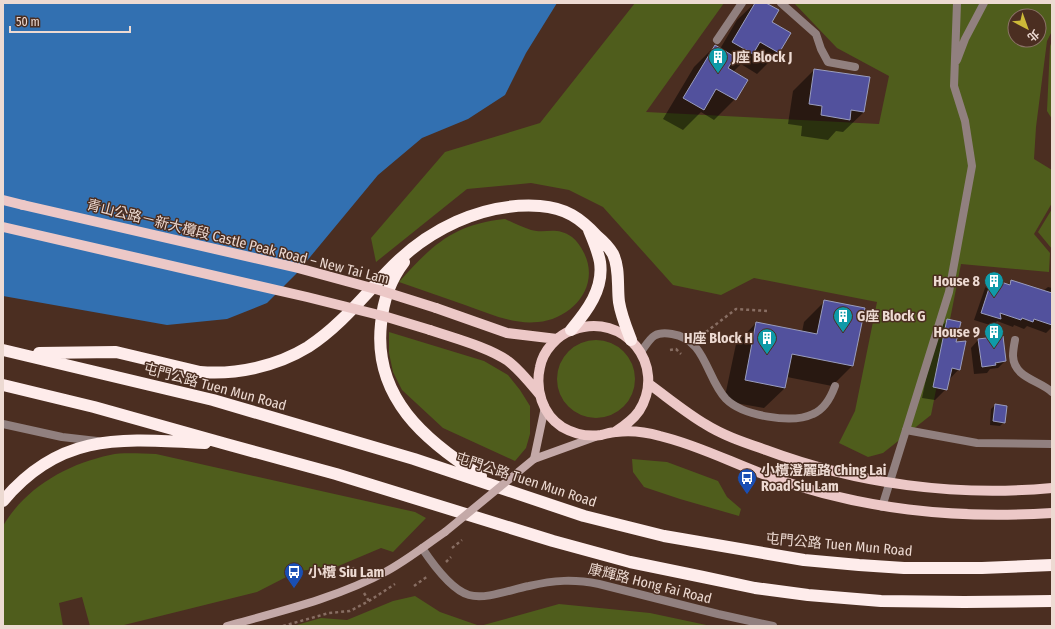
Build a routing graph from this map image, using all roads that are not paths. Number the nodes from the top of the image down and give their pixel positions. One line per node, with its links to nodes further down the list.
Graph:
1 (742, 3): 5 (street)
2 (781, 3): 6 (street)
3 (957, 3): 7 (street)
4 (984, 3): 7 (street)
5 (717, 40)
6 (855, 67)
7 (954, 67): 26 (street)
8 (3, 200): 13 (main road, 青山公路－新大欖段 Castle Peak Road – New Tai Lam, bridge)
9 (587, 225): 11 (highway); 12 (highway); 14 (highway)
10 (3, 227): 23 (main road, bridge)
11 (424, 241): 18 (highway); 34 (highway)
12 (571, 330): 13 (main road); 14 (main road)
13 (557, 339): 23 (main road)
14 (630, 340): 17 (main road)
15 (1015, 340): 22 (street)
16 (3, 350): 18 (highway, 屯門公路 Tuen Mun Road)
17 (641, 352): 19 (main road); 21 (street)
18 (18, 353): 34 (highway, 屯門公路 Tuen Mun Road)
19 (649, 384): 27 (main road); 33 (main road)
20 (3, 385): 30 (highway)
21 (835, 386)
22 (1052, 392)
23 (540, 395): 24 (main road)
24 (545, 407): 28 (main road); 32 (main road)
25 (3, 424): 29 (street)
26 (906, 430): 31 (street); 33 (street)
27 (615, 432): 28 (main road); 37 (main road)
28 (599, 436): 32 (main road)
29 (108, 442): 30 (highway); 36 (highway)
30 (226, 444): 41 (highway)
31 (1052, 444)
32 (534, 459): 39 (main road, bridge)
33 (889, 483): 35 (main road); 37 (street)
34 (497, 486): 40 (highway, 屯門公路 Tuen Mun Road)
35 (1052, 488)
36 (3, 501)
37 (882, 507): 38 (main road)
38 (1052, 513)
39 (422, 548): 42 (main road); 43 (street, 康輝路 Hong Fai Road)
40 (1052, 565)
41 (1052, 601)
42 (227, 626)
43 (773, 626)

